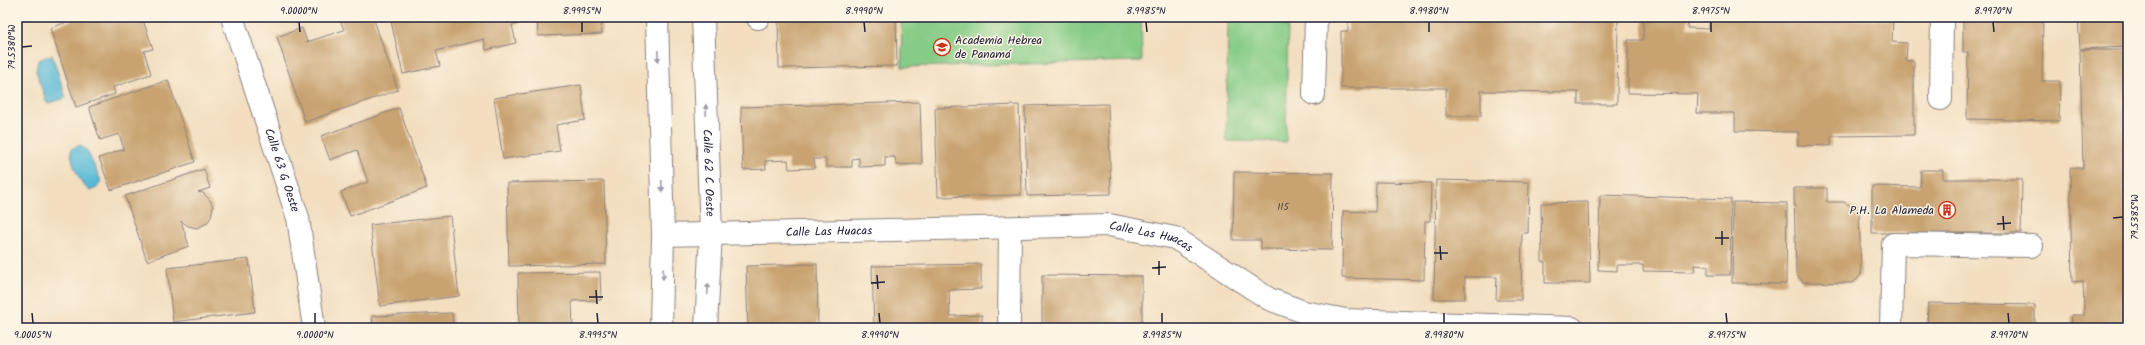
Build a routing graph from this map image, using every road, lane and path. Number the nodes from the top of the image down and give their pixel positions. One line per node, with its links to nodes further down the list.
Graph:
1 (657, 17): 10 (street, one-way to 10)
2 (703, 17): 9 (street, Calle 62 C Oeste, one-way to 2)
3 (1316, 17): 6 (street)
4 (1942, 17): 7 (street)
5 (235, 18): 13 (street, Calle 63 G Oeste)
6 (1314, 94)
7 (1941, 99)
8 (1010, 228): 9 (street, Calle Las Huacas); 12 (street, Calle Las Huacas); 16 (street)
9 (711, 233): 10 (street, Calle Las Huacas); 15 (street, Calle 62 C Oeste, one-way to 9)
10 (663, 235): 14 (street, one-way to 14)
11 (2032, 246): 18 (street)
12 (1521, 327): 17 (street, Calle Las Huacas)
13 (314, 328)
14 (661, 328)
15 (706, 328)
16 (1009, 328)
17 (1572, 328)
18 (1891, 328)

